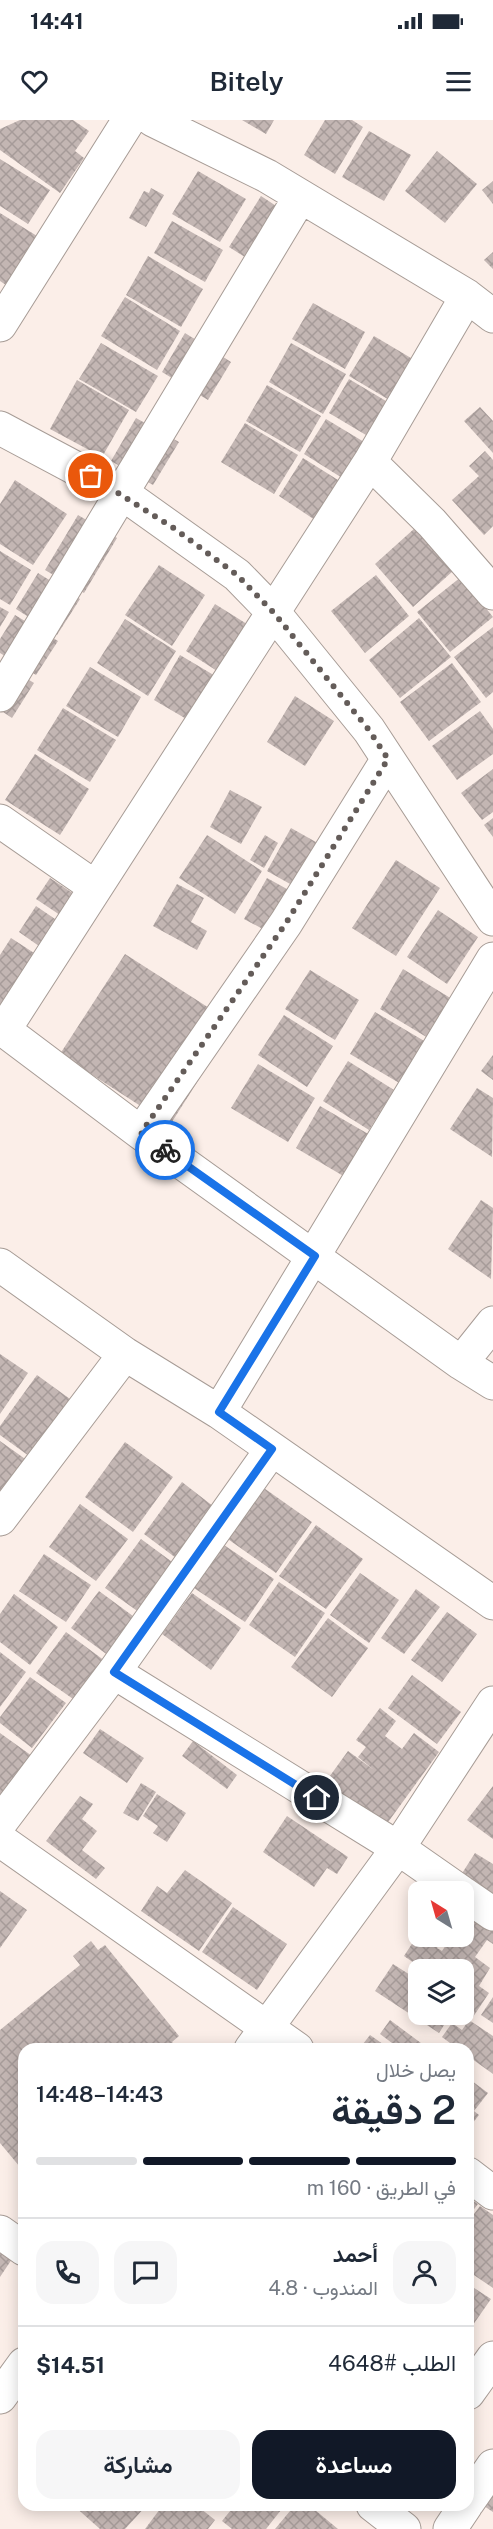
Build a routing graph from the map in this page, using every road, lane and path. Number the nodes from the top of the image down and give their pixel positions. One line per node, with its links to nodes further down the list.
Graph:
1 (129, 120): 6 (street)
2 (153, 120): 3 (street)
3 (300, 197): 4 (street); 9 (street)
4 (467, 296): 5 (street); 8 (street)
5 (493, 316)
6 (0, 325)
7 (0, 428): 9 (street)
8 (370, 462): 10 (street); 11 (street)
9 (122, 493): 11 (street); 12 (street)
10 (493, 593)
11 (274, 613): 13 (street); 15 (street)
12 (0, 695)
13 (388, 759): 16 (street); 19 (street)
14 (0, 820): 15 (street)
15 (95, 887): 18 (street)
16 (493, 919)
17 (493, 959): 20 (street)
18 (2, 1029): 19 (street)
19 (141, 1133): 20 (street)
20 (315, 1256): 24 (street); 26 (street)
21 (0, 1265): 23 (street)
22 (493, 1323): 24 (street)
23 (125, 1354): 26 (street); 28 (street)
24 (461, 1364): 25 (street)
25 (493, 1383)
26 (219, 1412): 27 (street)
27 (272, 1449): 29 (street); 30 (street)
28 (0, 1518)
29 (493, 1603)
30 (114, 1672): 32 (street); 34 (street)
31 (493, 1703): 34 (street)
32 (0, 1823)
33 (0, 1840): 38 (street)
34 (398, 1848): 35 (street); 38 (street)
35 (445, 1881)
36 (474, 1901): 37 (street)
37 (493, 1914)
38 (259, 2038): 39 (street)
39 (276, 2043)
40 (474, 2179): 41 (street)
41 (493, 2193)
42 (0, 2232): 43 (street)
43 (18, 2245)
44 (493, 2358): 46 (street)
45 (18, 2372): 47 (street)
46 (474, 2385)
47 (0, 2397)
48 (493, 2466): 49 (street)
49 (474, 2494)
50 (462, 2511): 51 (street)
51 (450, 2529)

